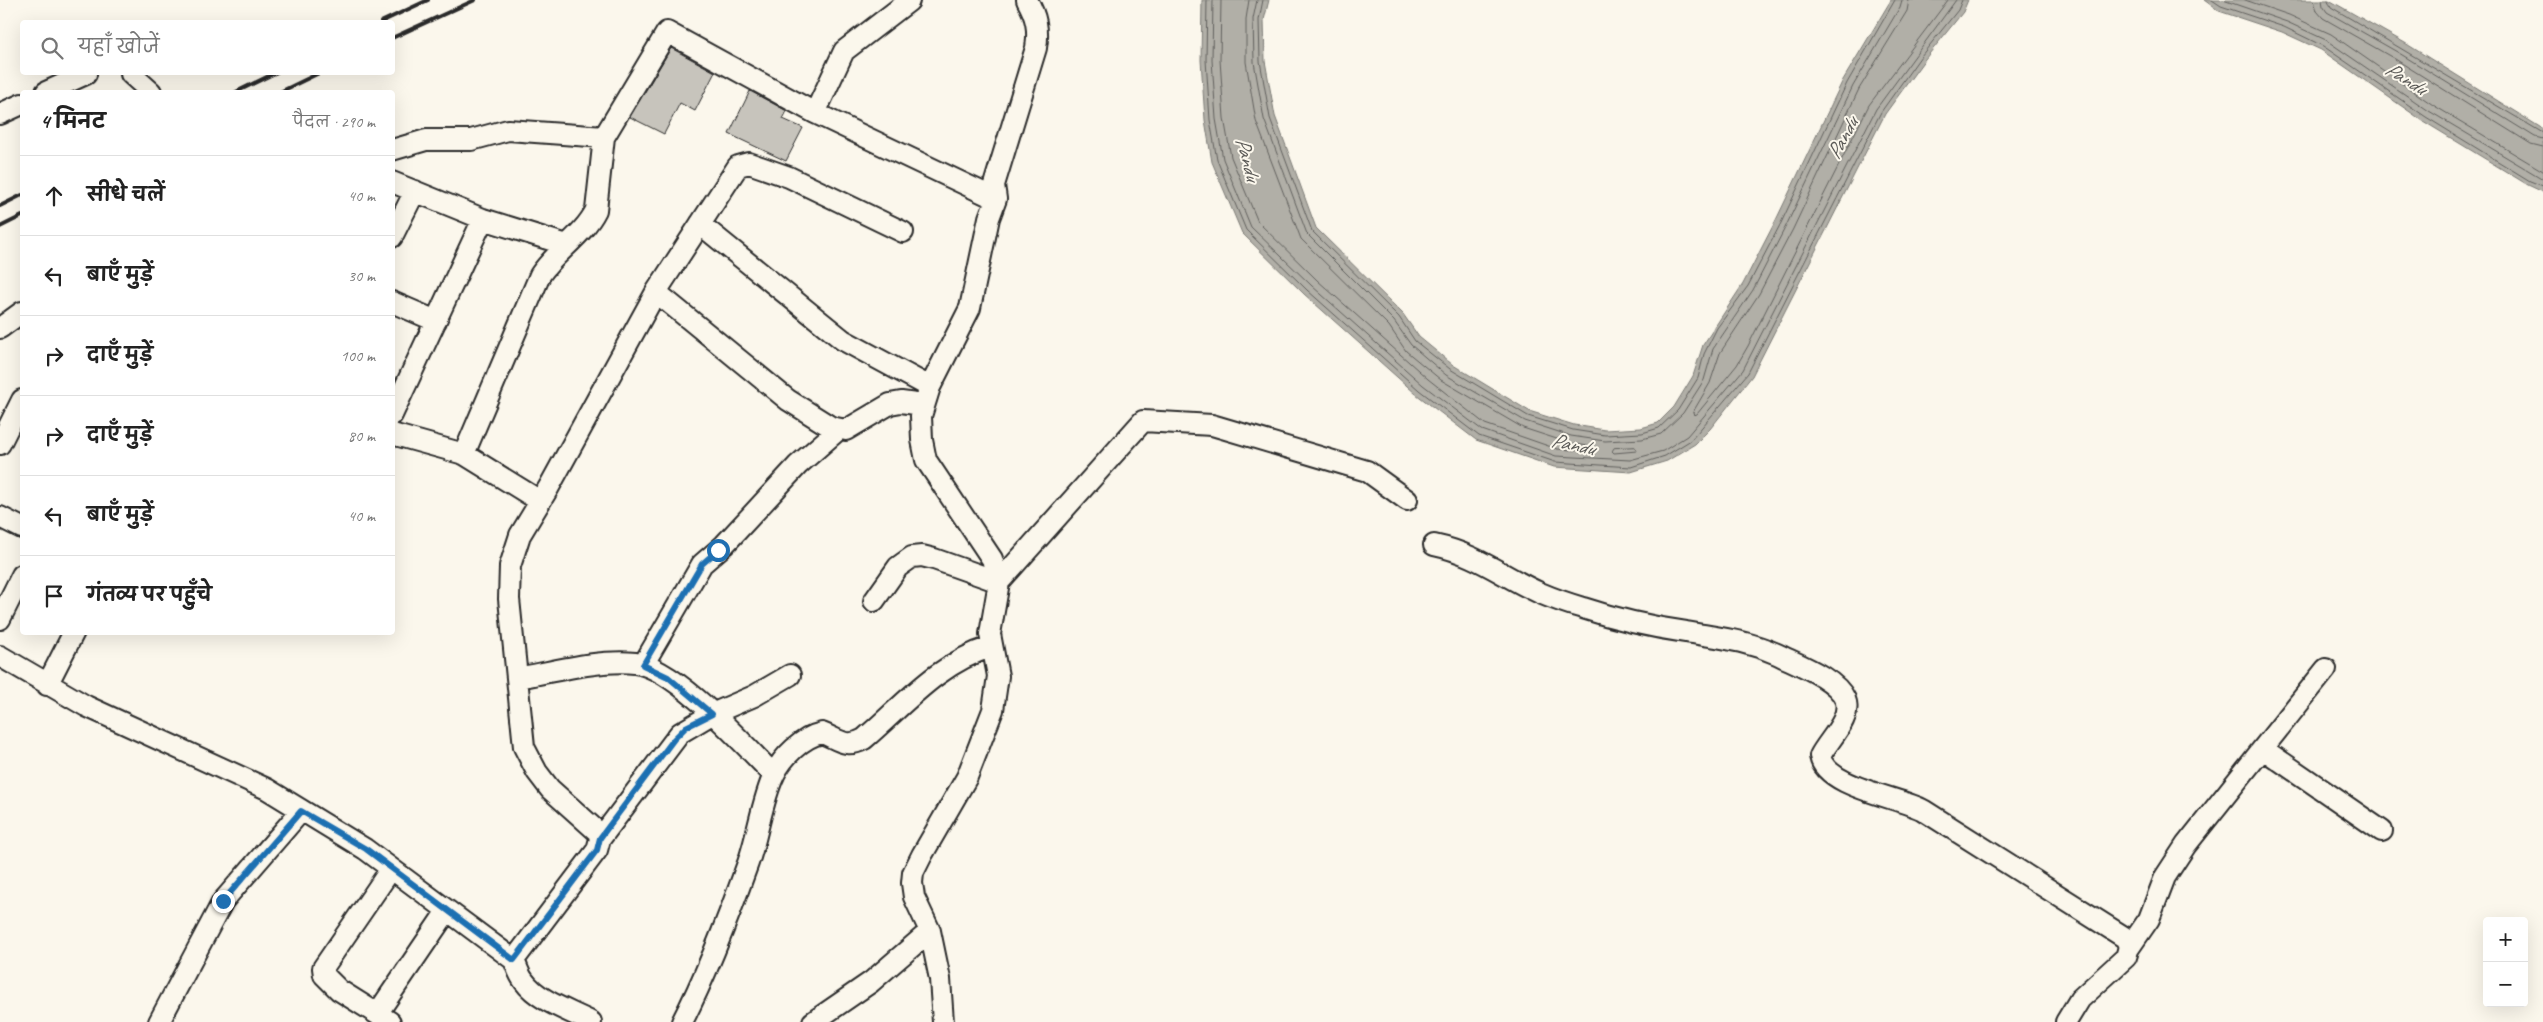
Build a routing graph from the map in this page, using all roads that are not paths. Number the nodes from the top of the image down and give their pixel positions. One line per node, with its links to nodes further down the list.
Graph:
1 (1027, 0): 14 (street)
2 (909, 1): 8 (street)
3 (84, 75): 5 (street)
4 (132, 75): 6 (street)
5 (50, 90)
6 (149, 90)
7 (20, 105): 9 (street)
8 (816, 113): 10 (street); 14 (street)
9 (0, 114)
10 (604, 137): 11 (street); 19 (street)
11 (395, 149)
12 (395, 183): 13 (street)
13 (415, 191): 15 (street); 17 (street)
14 (996, 199): 25 (street)
15 (483, 219): 19 (street); 23 (street)
16 (700, 224): 18 (street); 20 (street); 25 (street)
17 (395, 231)
18 (903, 232)
19 (567, 245): 31 (street)
20 (656, 292): 28 (street); 33 (street)
21 (395, 303): 23 (street)
22 (20, 313): 24 (street)
23 (436, 321): 26 (street)
24 (0, 328)
25 (926, 396): 28 (street); 38 (street)
26 (395, 409)
27 (20, 410): 30 (street)
28 (838, 430): 44 (street)
29 (395, 435): 31 (street)
30 (0, 444)
31 (464, 454): 33 (street)
32 (1407, 500): 38 (street)
33 (540, 501): 47 (street)
34 (0, 517): 35 (street)
35 (20, 527)
36 (1434, 545): 58 (street)
37 (20, 579): 40 (street)
38 (999, 582): 39 (street); 42 (street)
39 (874, 601)
40 (0, 619)
41 (72, 635): 48 (street)
42 (991, 647): 51 (street); 57 (street)
43 (0, 656): 48 (street)
44 (643, 665): 47 (street); 49 (street)
45 (2326, 669): 50 (street)
46 (790, 675): 49 (street)
47 (516, 678): 54 (street)
48 (47, 685): 52 (street)
49 (712, 714): 51 (street); 54 (street)
50 (2263, 749): 53 (street); 58 (street)
51 (774, 774): 63 (street)
52 (301, 811): 55 (street); 61 (street)
53 (2382, 831)
54 (600, 838): 59 (street)
55 (391, 869): 56 (street); 60 (street)
56 (447, 912): 59 (street); 60 (street)
57 (930, 931): 64 (street); 65 (street)
58 (2129, 948): 66 (street)
59 (514, 960): 62 (street)
60 (384, 1018)
61 (159, 1022)
62 (591, 1022)
63 (682, 1022)
64 (813, 1022)
65 (943, 1022)
66 (2066, 1022)

